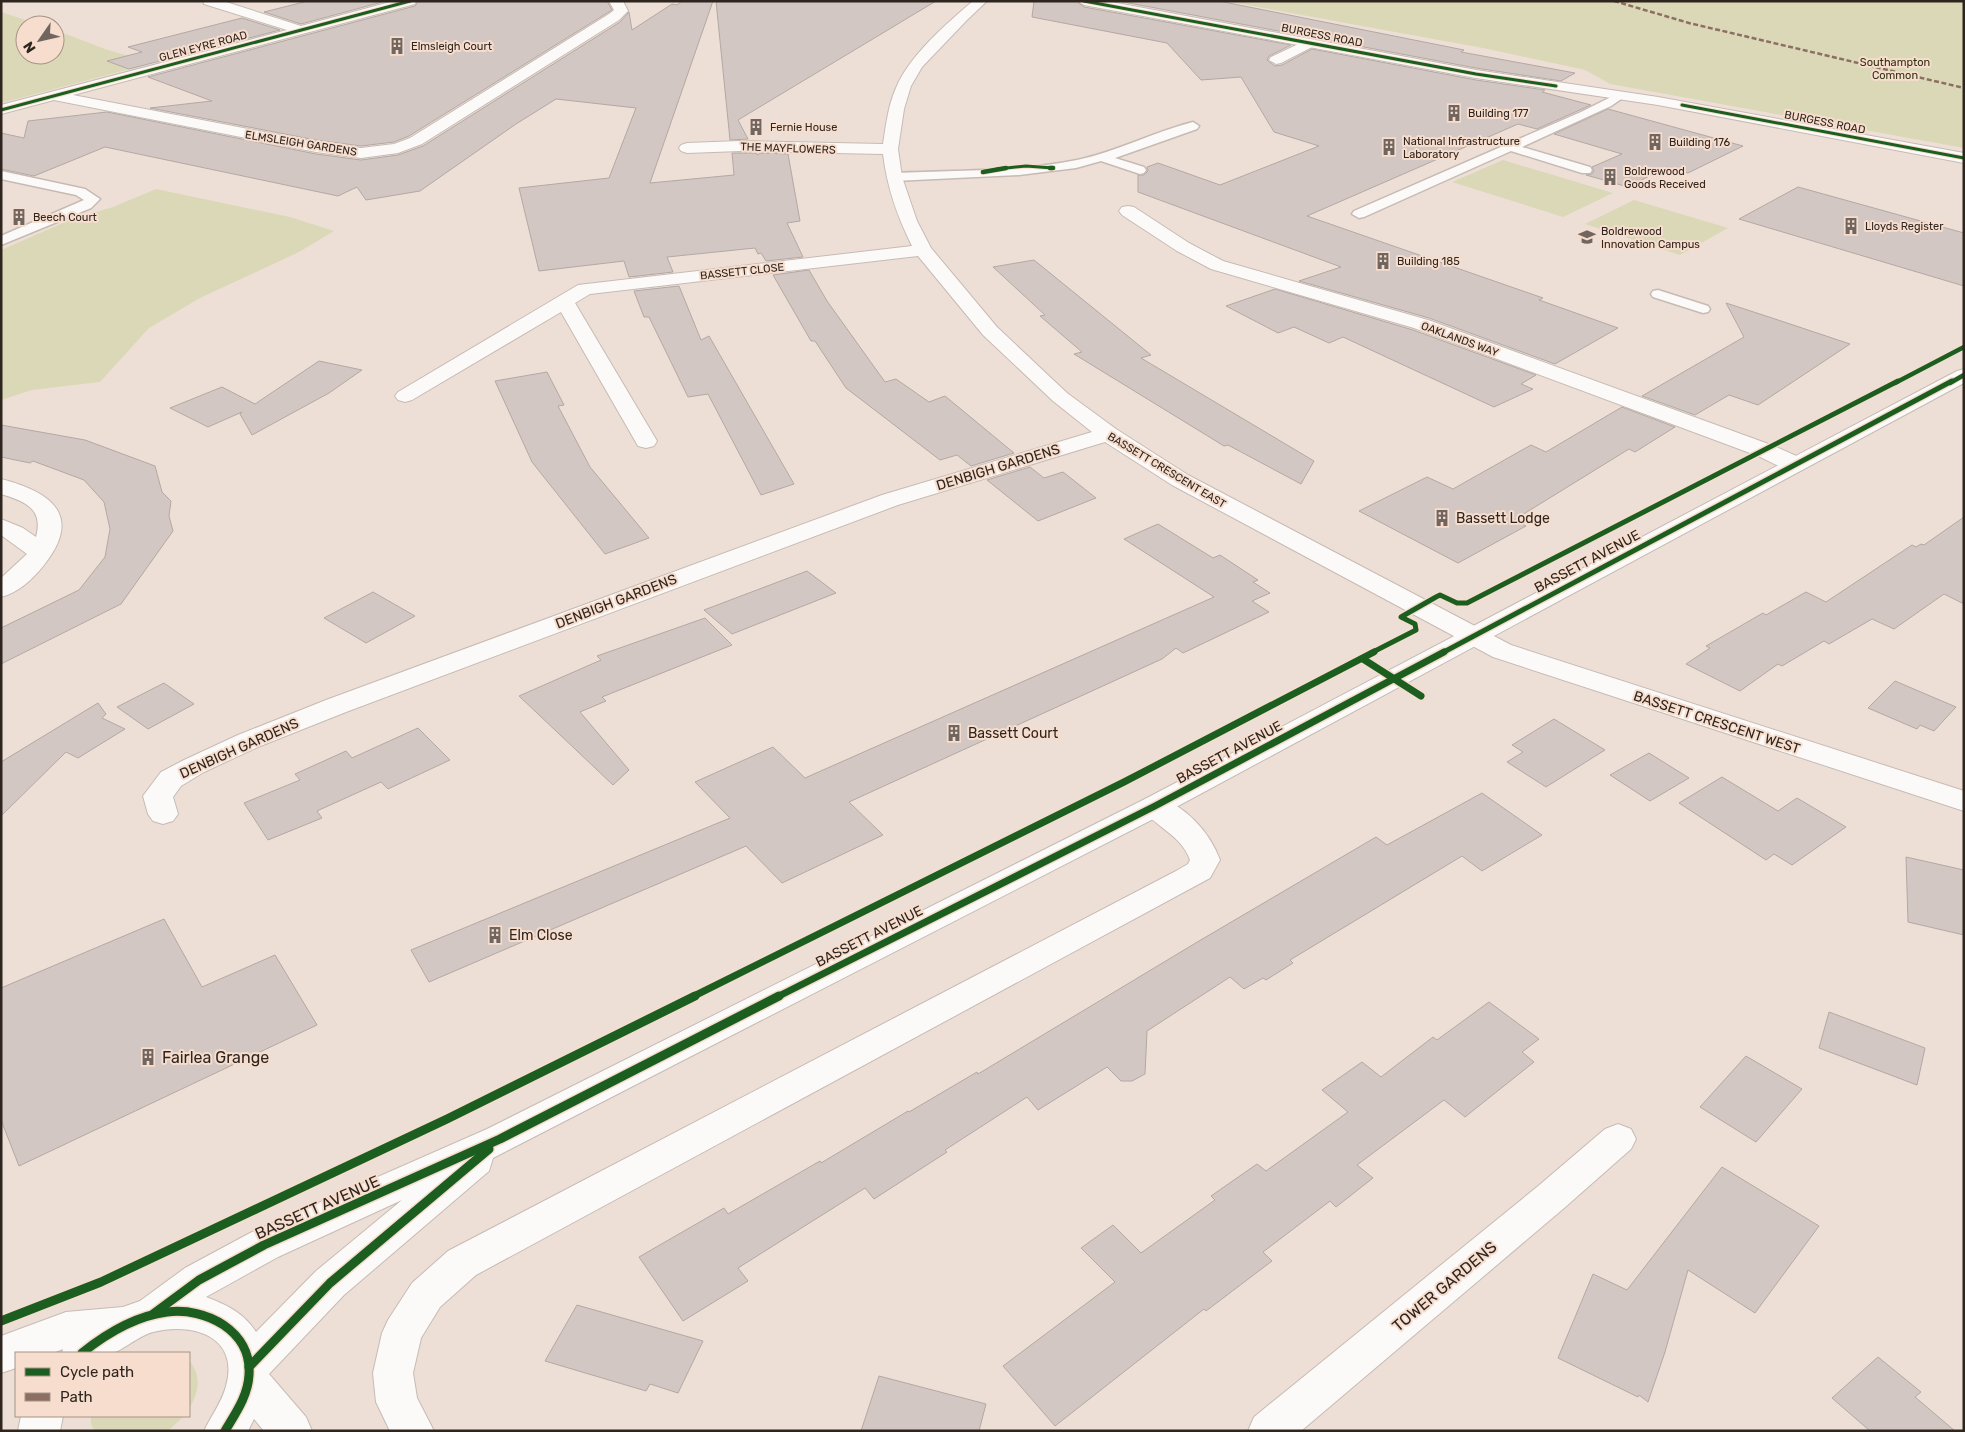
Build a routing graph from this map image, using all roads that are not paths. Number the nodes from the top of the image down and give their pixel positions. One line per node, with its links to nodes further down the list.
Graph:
1 (209, 1): 6 (street)
2 (410, 1): 6 (street, GLEN EYRE ROAD)
3 (614, 1): 10 (street, ELMSLEIGH GARDENS)
4 (981, 1): 14 (street, BASSETT CRESCENT EAST)
5 (1084, 1): 7 (street, BURGESS ROAD)
6 (301, 30): 10 (street, GLEN EYRE ROAD)
7 (1309, 42): 8 (street); 9 (street, BURGESS ROAD)
8 (1276, 60)
9 (1621, 95): 13 (lane); 17 (street, BURGESS ROAD)
10 (54, 96): 11 (street, GLEN EYRE ROAD)
11 (1, 110)
12 (1193, 126): 16 (lane)
13 (1510, 147): 19 (lane); 23 (lane)
14 (890, 149): 15 (street, THE MAYFLOWERS); 21 (street, BASSETT CRESCENT EAST)
15 (686, 150)
16 (1104, 158): 18 (lane); 21 (lane)
17 (1964, 158)
18 (1140, 170)
19 (1586, 170)
20 (1, 175): 24 (lane)
21 (894, 177): 25 (street, BASSETT CRESCENT EAST)
22 (1128, 211): 33 (street, OAKLANDS WAY)
23 (1359, 214)
24 (1, 241)
25 (923, 250): 27 (street, BASSETT CLOSE); 31 (street, BASSETT CRESCENT EAST)
26 (1658, 294): 28 (lane)
27 (564, 300): 30 (street, BASSETT CLOSE); 32 (street)
28 (1702, 309)
29 (1961, 378): 33 (street, BASSETT AVENUE)
30 (405, 396)
31 (1108, 434): 38 (street, BASSETT CRESCENT EAST); 41 (street, DENBIGH GARDENS)
32 (646, 441)
33 (1796, 464): 38 (street, BASSETT AVENUE)
34 (1, 486): 36 (street)
35 (1, 526): 36 (street)
36 (41, 553): 37 (street)
37 (1, 590)
38 (1474, 636): 39 (street, BASSETT CRESCENT WEST); 40 (street, BASSETT AVENUE)
39 (1964, 801)
40 (1155, 806): 43 (street, BASSETT AVENUE); 52 (street)
41 (163, 814)
42 (1618, 1139): 53 (street, TOWER GARDENS)
43 (500, 1140): 44 (street, BASSETT AVENUE); 47 (street, BASSETT AVENUE)
44 (140, 1319): 45 (street, BASSETT AVENUE); 46 (street); 47 (street)
45 (83, 1352)
46 (1, 1355)
47 (248, 1374): 50 (street); 51 (street)
48 (42, 1417): 49 (street)
49 (39, 1431)
50 (225, 1431)
51 (291, 1431)
52 (412, 1431)
53 (1269, 1431)

